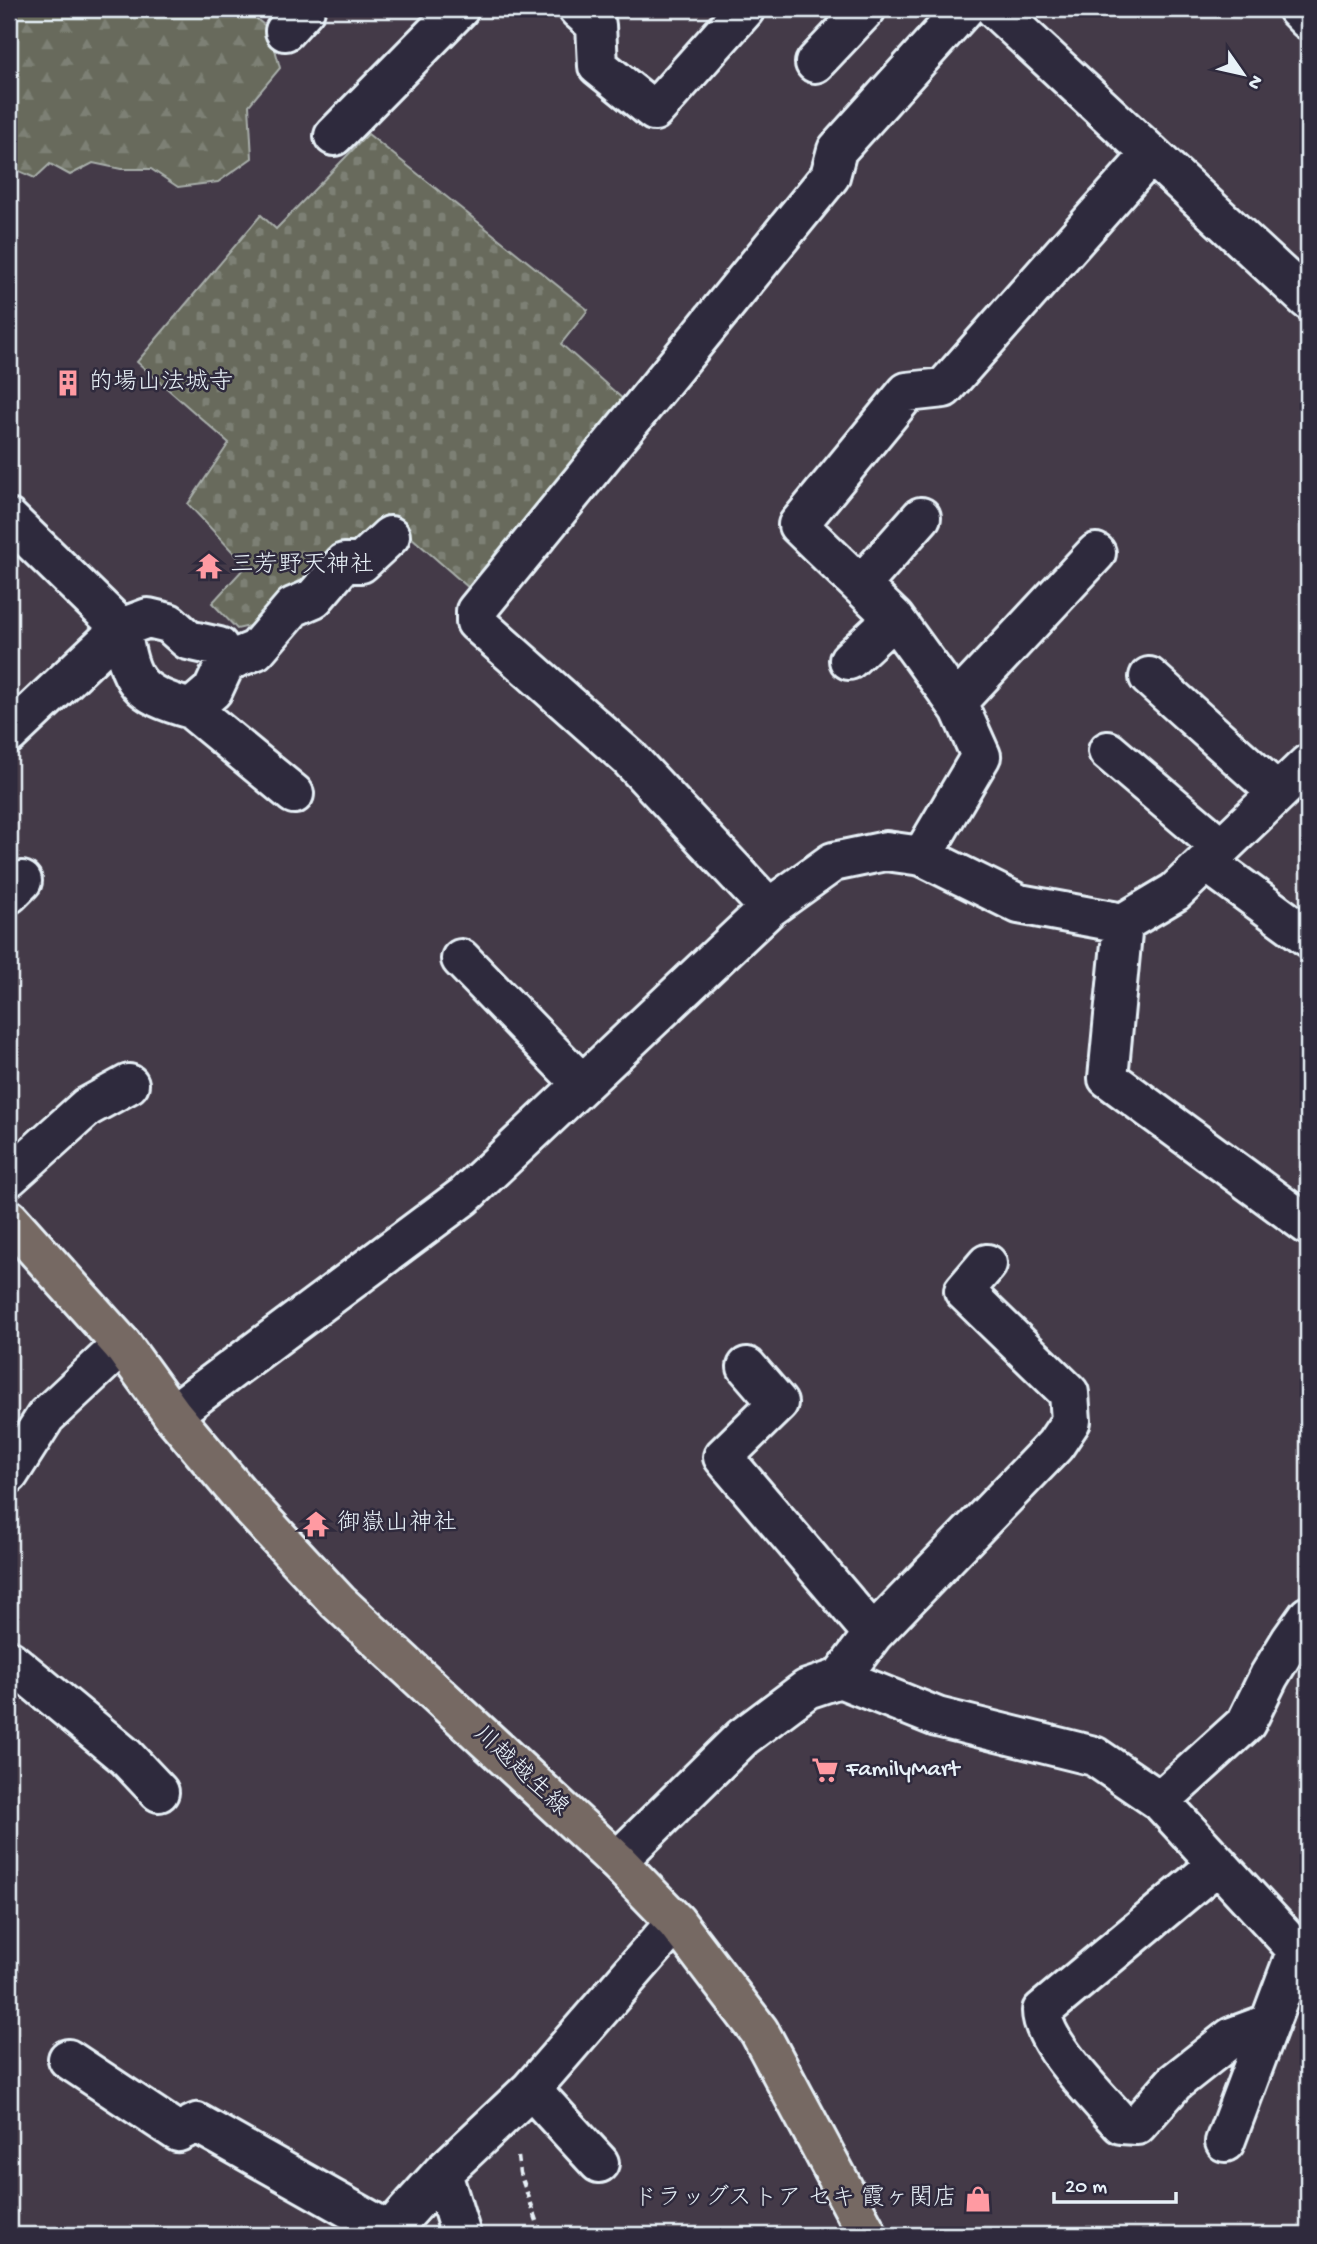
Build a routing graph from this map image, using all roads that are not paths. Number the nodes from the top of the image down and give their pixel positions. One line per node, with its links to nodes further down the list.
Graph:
1 (459, 9): 10 (street)
2 (578, 9): 3 (street)
3 (745, 9)
4 (866, 9): 9 (street)
5 (964, 9): 32 (street)
6 (995, 9): 11 (street)
7 (1297, 9): 8 (street)
8 (1308, 20)
9 (815, 63)
10 (334, 136)
11 (1151, 154): 12 (street); 17 (street)
12 (1308, 300)
13 (921, 517): 17 (street)
14 (9, 519): 19 (street)
15 (390, 536): 21 (street)
16 (1096, 553): 23 (street)
17 (861, 585): 18 (street)
18 (894, 618): 20 (street); 23 (street)
19 (121, 628): 21 (street); 24 (street); 25 (street)
20 (849, 660)
21 (226, 662): 24 (street)
22 (1149, 677): 28 (street)
23 (956, 703): 31 (street)
24 (191, 709): 29 (street)
25 (9, 734)
26 (1108, 751): 30 (street)
27 (1308, 764): 28 (street)
28 (1278, 793): 30 (street)
29 (294, 794)
30 (1214, 855): 33 (street); 34 (street)
31 (922, 856): 32 (street); 33 (street)
32 (769, 908): 37 (street)
33 (1123, 923): 40 (street)
34 (1308, 937)
35 (461, 959): 37 (street)
36 (129, 1084): 38 (street)
37 (582, 1084): 44 (street)
38 (9, 1177)
39 (9, 1219): 42 (main road, 川越越生線)
40 (1308, 1225)
41 (987, 1264): 47 (street)
42 (122, 1345): 44 (main road, 川越越生線); 45 (street)
43 (747, 1367): 47 (street)
44 (173, 1414): 52 (main road, 川越越生線)
45 (9, 1474)
46 (1308, 1616): 51 (street)
47 (873, 1634): 49 (street)
48 (9, 1660): 50 (street)
49 (840, 1678): 51 (street); 52 (street)
50 (159, 1792)
51 (1160, 1801): 53 (street)
52 (617, 1861): 54 (main road, 川越越生線)
53 (1218, 1864): 55 (street); 56 (street)
54 (676, 1922): 58 (street); 64 (main road, 川越越生線)
55 (1303, 1952): 56 (street)
56 (1270, 2023): 59 (street)
57 (68, 2059): 62 (street)
58 (521, 2098): 60 (street); 61 (street)
59 (1225, 2142)
60 (599, 2163)
61 (442, 2173): 62 (street); 63 (street)
62 (388, 2233)
63 (461, 2235)
64 (868, 2235)

